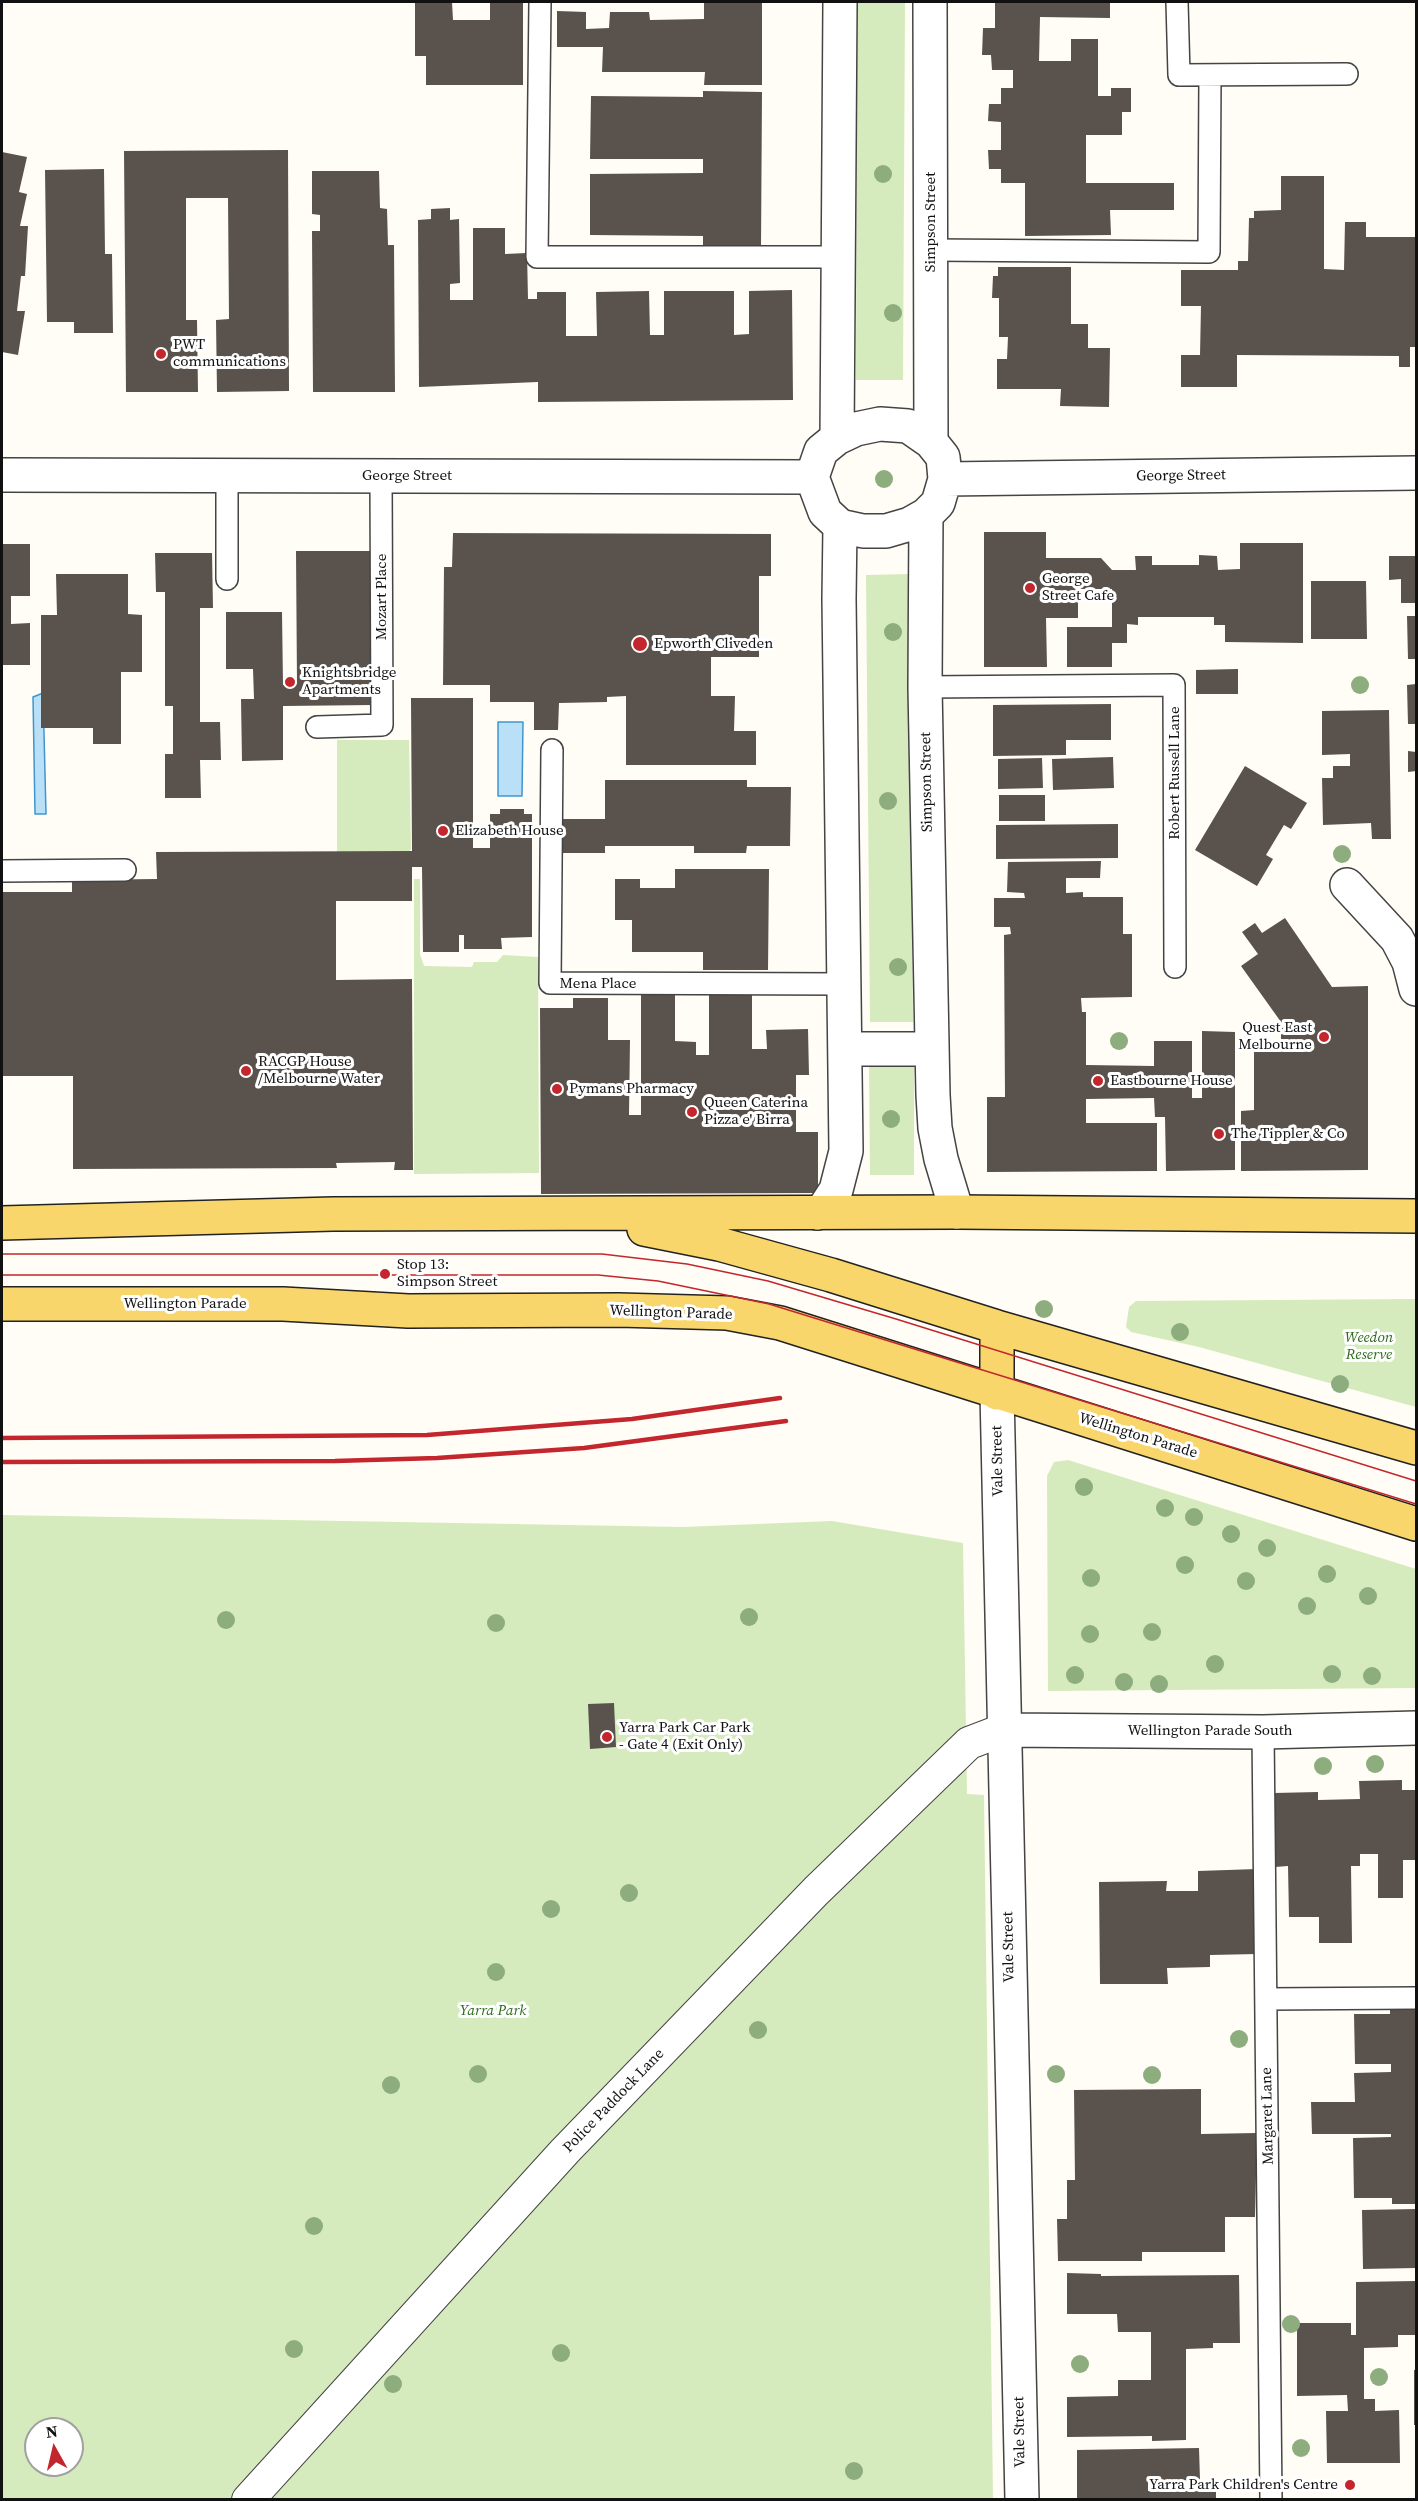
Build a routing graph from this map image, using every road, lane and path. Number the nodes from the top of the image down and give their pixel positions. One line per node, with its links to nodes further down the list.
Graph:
1 (540, 2): 8 (lane)
2 (840, 2): 8 (street)
3 (930, 2): 7 (street, Simpson Street)
4 (1176, 2): 6 (lane)
5 (1347, 74): 6 (lane)
6 (1210, 75): 7 (lane)
7 (931, 250): 10 (street, Simpson Street)
8 (838, 257): 9 (street)
9 (837, 438): 10 (street); 15 (street)
10 (931, 442): 16 (street)
11 (1416, 473): 16 (street, George Street)
12 (2, 476): 13 (street, George Street)
13 (227, 476): 14 (street, George Street); 19 (lane)
14 (381, 476): 15 (street, George Street); 21 (lane, Mozart Place)
15 (812, 477): 18 (street)
16 (945, 479): 17 (street)
17 (926, 515): 18 (street); 20 (street, Simpson Street)
18 (840, 526): 27 (street)
19 (227, 579)
20 (925, 687): 26 (lane, Robert Russell Lane); 30 (street, Simpson Street)
21 (317, 727)
22 (552, 750): 27 (lane, Mena Place)
23 (125, 870): 24 (lane)
24 (2, 871)
25 (1347, 885): 28 (street)
26 (1175, 967)
27 (844, 984): 29 (street)
28 (1416, 989)
29 (845, 1049): 30 (street); 32 (street)
30 (932, 1049): 31 (street, Simpson Street)
31 (957, 1212): 32 (main road); 34 (main road)
32 (817, 1213): 33 (main road)
33 (553, 1215): 35 (main road); 37 (main road)
34 (1416, 1216)
35 (2, 1223)
36 (2, 1304): 38 (main road, Wellington Parade)
37 (997, 1327): 38 (main road); 39 (main road)
38 (997, 1394): 40 (main road, Wellington Parade); 42 (street, Vale Street)
39 (1416, 1448)
40 (1416, 1524)
41 (1416, 1728): 43 (street, Wellington Parade South)
42 (1003, 1730): 43 (street, Wellington Parade South); 46 (street, Police Paddock Lane); 47 (street, Vale Street)
43 (1263, 1732): 45 (lane, Margaret Lane)
44 (1416, 1998): 45 (lane)
45 (1267, 1999): 48 (lane, Margaret Lane)
46 (248, 2499)
47 (1022, 2499)
48 (1271, 2499)

